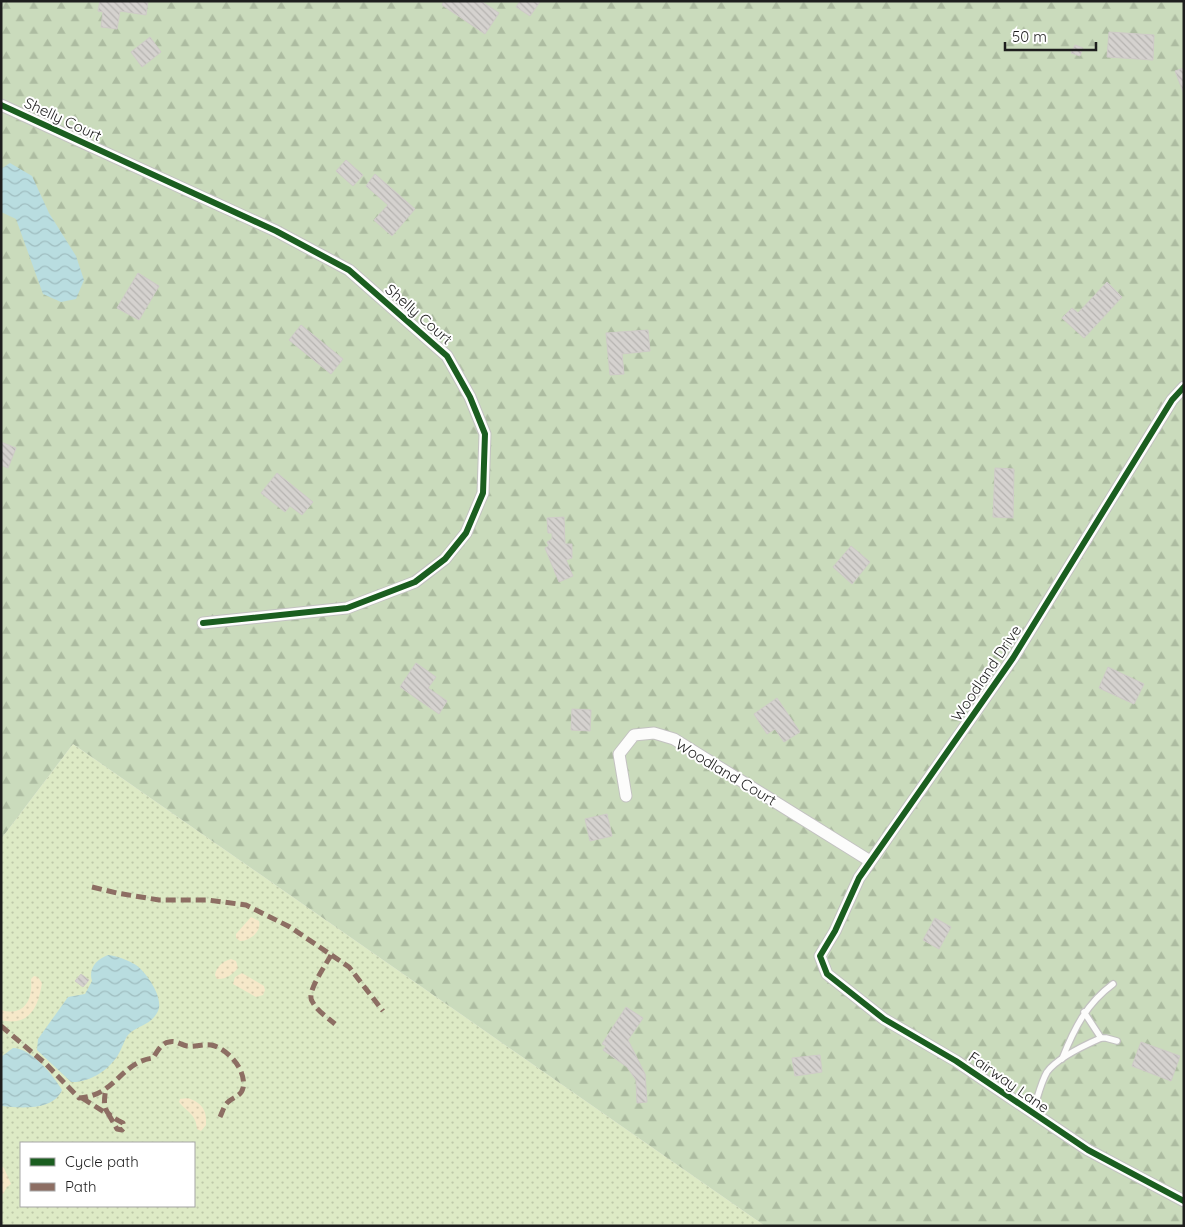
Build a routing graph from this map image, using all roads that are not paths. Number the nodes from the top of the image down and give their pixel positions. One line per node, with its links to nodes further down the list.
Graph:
1 (1, 105): 3 (street, Shelly Court)
2 (1184, 387): 5 (street, Woodland Drive)
3 (203, 623)
4 (626, 796): 5 (street, Woodland Court)
5 (870, 861): 6 (street, Woodland Drive)
6 (827, 974): 12 (street, Fairway Lane)
7 (1113, 984): 8 (lane)
8 (1084, 1012): 9 (lane); 11 (lane)
9 (1101, 1038): 10 (lane); 11 (lane)
10 (1117, 1041)
11 (1062, 1059): 12 (lane)
12 (1032, 1114): 13 (street, Fairway Lane)
13 (1184, 1201)

